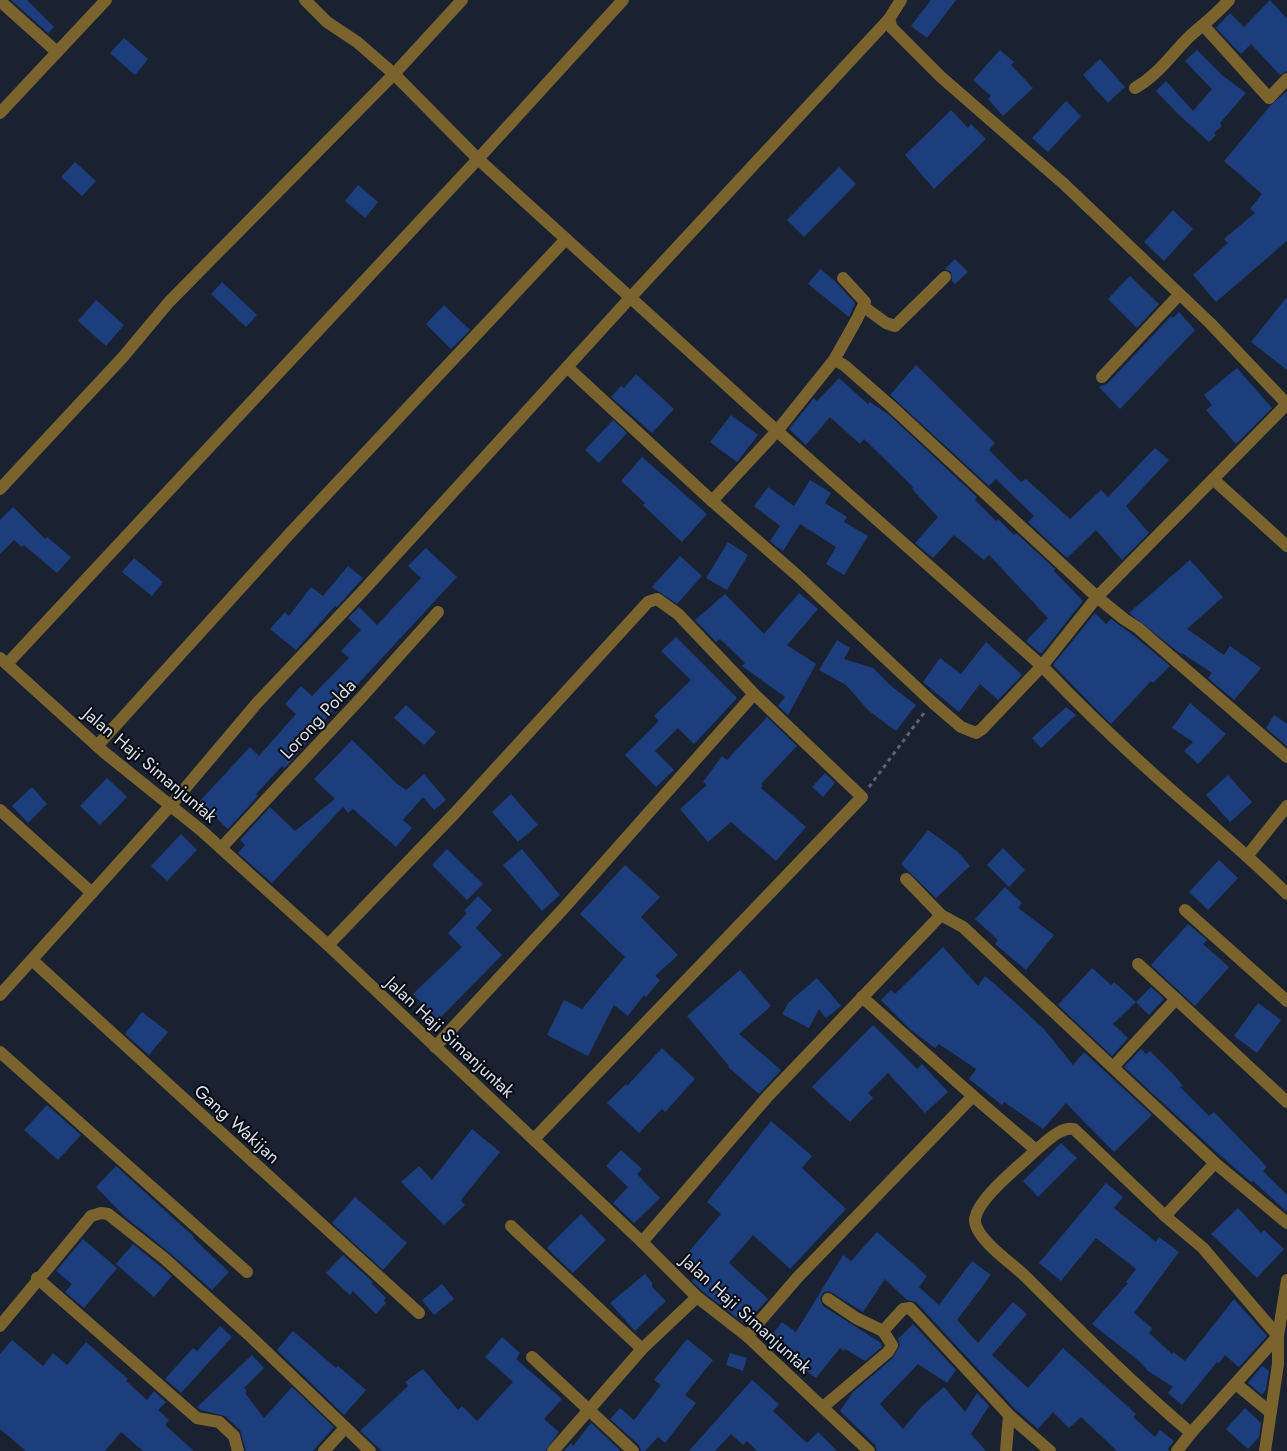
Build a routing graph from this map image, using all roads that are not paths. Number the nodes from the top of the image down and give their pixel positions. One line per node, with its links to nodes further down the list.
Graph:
1 (106, 0): 10 (street)
2 (305, 0): 11 (street)
3 (462, 0): 11 (street)
4 (622, 0): 15 (street)
5 (901, 0): 8 (street)
6 (0, 1): 10 (street)
7 (1226, 4): 9 (street)
8 (889, 19): 19 (street); 20 (street)
9 (1203, 25): 12 (street); 13 (street)
10 (57, 52): 14 (street)
11 (394, 74): 15 (street); 28 (street)
12 (1287, 79)
13 (1134, 88)
14 (3, 105)
15 (478, 159): 16 (street); 33 (street)
16 (566, 239): 20 (street); 36 (street)
17 (842, 278): 21 (street)
18 (945, 278): 21 (street)
19 (1178, 296): 24 (street); 25 (street)
20 (630, 298): 23 (street); 26 (street)
21 (864, 306): 22 (street)
22 (834, 360): 26 (street); 31 (street)
23 (567, 367): 29 (street); 38 (street)
24 (1102, 377)
25 (1287, 404): 27 (street)
26 (777, 431): 29 (street); 34 (street)
27 (1213, 479): 30 (street); 31 (street)
28 (0, 489)
29 (712, 501): 34 (street)
30 (1287, 546)
31 (1097, 597): 34 (street); 37 (street)
32 (438, 612): 41 (street, Lorong Polda)
33 (3, 661): 36 (street, Jalan Haji Simanjuntak)
34 (1042, 666): 42 (street)
35 (754, 694): 48 (street); 55 (street); 60 (street)
36 (97, 746): 38 (street, Jalan Haji Simanjuntak)
37 (1287, 756)
38 (171, 805): 41 (street, Jalan Haji Simanjuntak); 44 (street)
39 (1287, 806): 42 (street)
40 (0, 810): 44 (street)
41 (221, 848): 48 (street, Jalan Haji Simanjuntak)
42 (1248, 855): 45 (street)
43 (906, 879): 47 (street)
44 (92, 893): 49 (street)
45 (1287, 894)
46 (1185, 910): 54 (street)
47 (941, 916): 52 (street); 57 (street)
48 (328, 945): 55 (street, Jalan Haji Simanjuntak)
49 (32, 960): 51 (street); 72 (street, Gang Wakijan)
50 (1138, 964): 53 (street)
51 (0, 995)
52 (862, 997): 58 (street); 66 (street)
53 (1176, 999): 57 (street); 59 (street)
54 (1287, 1002)
55 (435, 1047): 60 (street, Jalan Haji Simanjuntak)
56 (0, 1052): 67 (street)
57 (1114, 1066): 62 (street)
58 (973, 1096): 61 (street); 75 (street)
59 (1287, 1102)
60 (534, 1139): 66 (street, Jalan Haji Simanjuntak)
61 (1036, 1150): 63 (street); 85 (street)
62 (1215, 1162): 63 (street); 64 (street)
63 (1165, 1216): 76 (street)
64 (1287, 1223)
65 (511, 1226): 77 (street)
66 (642, 1242): 70 (street, Jalan Haji Simanjuntak)
67 (247, 1272)
68 (38, 1278): 73 (street); 84 (street); 86 (street)
69 (1287, 1280): 76 (street)
70 (697, 1297): 75 (street, Jalan Haji Simanjuntak); 77 (street)
71 (828, 1299): 74 (street)
72 (419, 1313)
73 (0, 1326)
74 (883, 1331): 80 (street); 83 (street)
75 (747, 1336): 80 (street, Jalan Haji Simanjuntak)
76 (1278, 1336): 79 (street); 82 (street)
77 (642, 1349): 81 (street)
78 (532, 1358): 81 (street)
79 (1236, 1384): 82 (street); 85 (street)
80 (823, 1407): 91 (street, Jalan Haji Simanjuntak)
81 (589, 1410): 89 (street); 90 (street)
82 (1270, 1412): 95 (street)
83 (1009, 1415): 92 (street); 93 (street)
84 (345, 1428): 87 (street); 88 (street)
85 (1191, 1433): 94 (street)
86 (238, 1451)
87 (324, 1451)
88 (370, 1451)
89 (553, 1451)
90 (633, 1451)
91 (869, 1451)
92 (1006, 1451)
93 (1050, 1451)
94 (1176, 1451)
95 (1265, 1451)

